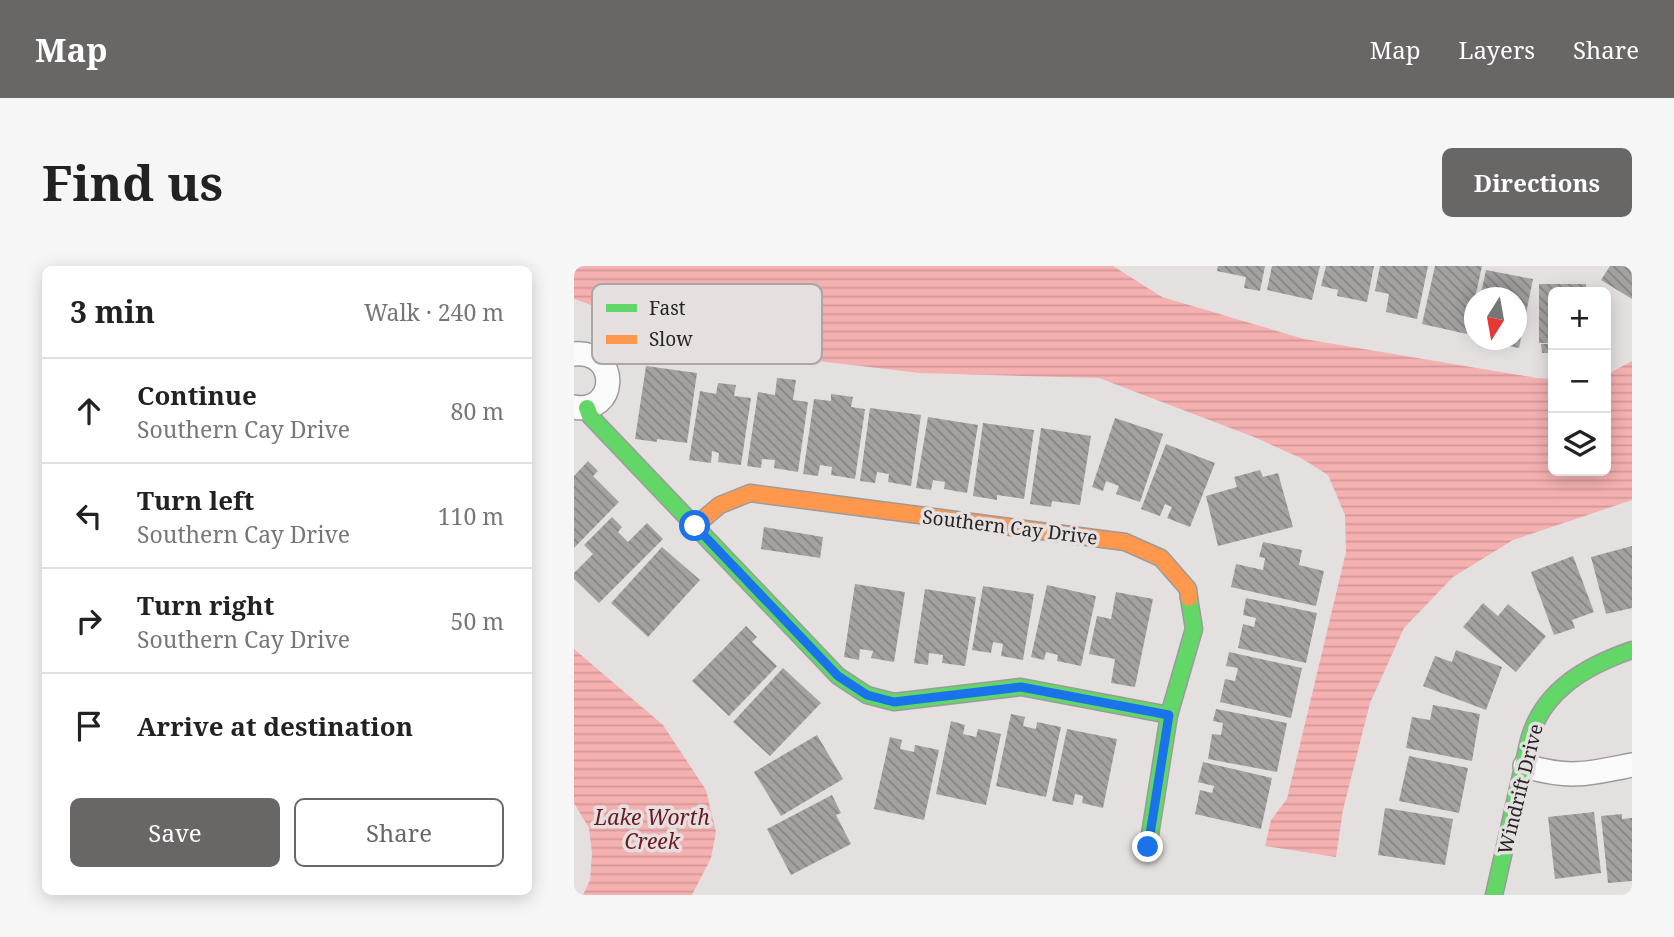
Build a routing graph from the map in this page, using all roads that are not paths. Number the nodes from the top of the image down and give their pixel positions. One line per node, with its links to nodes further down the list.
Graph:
1 (574, 354): 2 (street)
2 (592, 357)
3 (601, 364): 4 (street)
4 (581, 407): 5 (street)
5 (695, 526): 7 (street); 7 (street, Southern Cay Drive)
6 (1632, 650): 9 (street, Windrift Drive)
7 (1169, 715): 10 (street, Southern Cay Drive)
8 (1632, 765): 9 (street)
9 (1525, 766): 11 (street, Windrift Drive)
10 (1148, 847)
11 (1494, 895)

